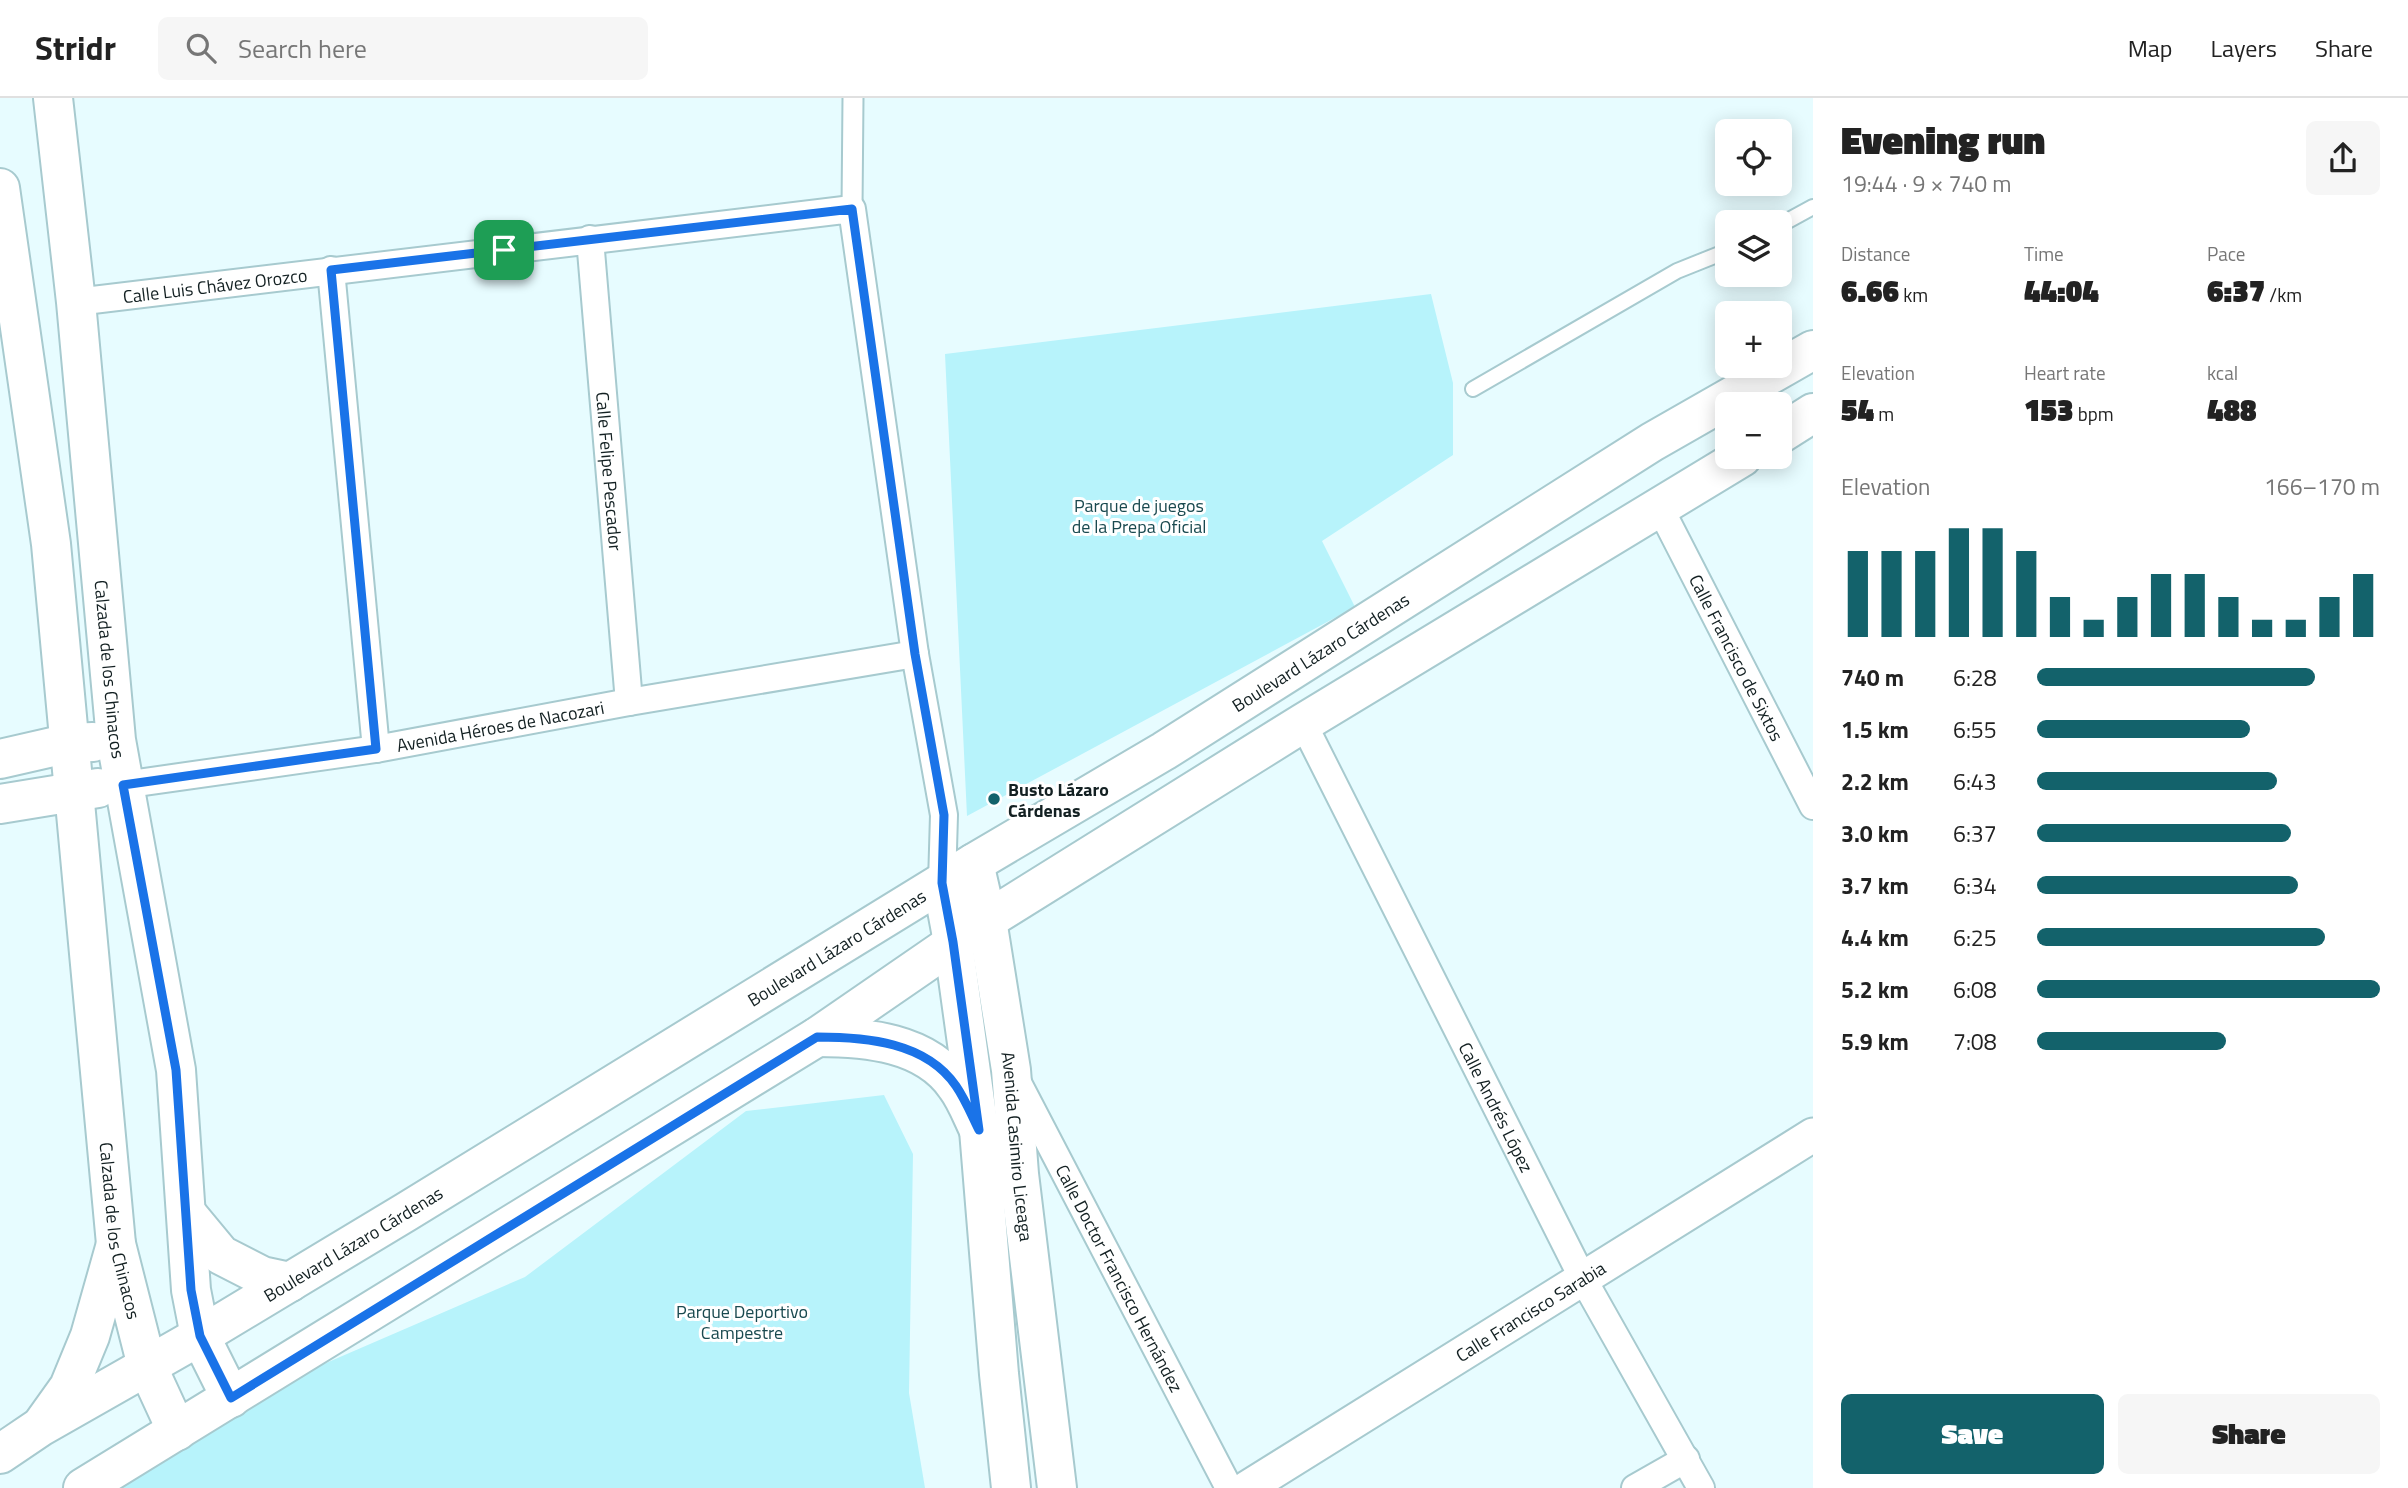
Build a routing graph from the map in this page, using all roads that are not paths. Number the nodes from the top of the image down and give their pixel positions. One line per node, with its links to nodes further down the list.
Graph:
1 (53, 98): 10 (main road, Calzada de los Chinacos)
2 (853, 98): 5 (street)
3 (0, 188): 21 (main road, Calzada de los Chinacos)
4 (1813, 207): 6 (lane)
5 (852, 209): 7 (street, Calle Luis Chávez Orozco); 17 (street, Avenida Casimiro Liceaga)
6 (1792, 218)
7 (590, 239): 9 (street, Calle Luis Chávez Orozco); 18 (street, Calle Felipe Pescador)
8 (1715, 256): 12 (lane)
9 (331, 270): 10 (street, Calle Luis Chávez Orozco); 22 (street)
10 (76, 302): 20 (main road, Calzada de los Chinacos)
11 (1813, 350): 29 (main road, Boulevard Lázaro Cárdenas)
12 (1473, 389)
13 (1813, 413): 14 (main road)
14 (1792, 426)
15 (1723, 469): 16 (main road)
16 (1660, 508): 19 (main road); 27 (street, Calle Francisco de Sixtos)
17 (915, 654): 18 (street, Avenida Héroes de Nacozari); 28 (street, Avenida Casimiro Liceaga)
18 (629, 702): 22 (street, Avenida Héroes de Nacozari)
19 (1303, 723): 30 (main road); 38 (street, Calle Andrés López)
20 (116, 740): 21 (main road); 24 (main road, Calzada de los Chinacos)
21 (70, 743): 23 (main road); 25 (main road, Calzada de los Chinacos)
22 (376, 749): 24 (street, Avenida Héroes de Nacozari)
23 (0, 759)
24 (123, 785): 25 (main road, Avenida Héroes de Nacozari); 36 (main road, Calzada de los Chinacos)
25 (72, 791): 26 (main road, Avenida Héroes de Nacozari); 37 (main road, Calzada de los Chinacos)
26 (0, 804)
27 (1813, 806)
28 (944, 815): 29 (street, Avenida Casimiro Liceaga); 29 (street, Avenida Casimiro Liceaga)
29 (958, 873): 30 (main road, Avenida Casimiro Liceaga); 31 (main road, Avenida Casimiro Liceaga); 39 (main road, Boulevard Lázaro Cárdenas)
30 (987, 920): 31 (main road); 33 (main road, Avenida Casimiro Liceaga)
31 (953, 942): 32 (main road); 34 (main road, Avenida Casimiro Liceaga)
32 (817, 1037): 34 (main road); 42 (main road)
33 (1011, 1070): 49 (main road, Avenida Casimiro Liceaga); 50 (street, Calle Doctor Francisco Hernández)
34 (979, 1130): 48 (main road, Avenida Casimiro Liceaga)
35 (1813, 1135): 38 (street, Calle Francisco Sarabia)
36 (187, 1214): 39 (main road); 40 (main road, Calzada de los Chinacos)
37 (116, 1244): 41 (main road, Calzada de los Chinacos); 43 (main road)
38 (1583, 1278): 46 (street, Calle Andrés López); 51 (street, Calle Francisco Sarabia)
39 (290, 1282): 40 (main road, Boulevard Lázaro Cárdenas)
40 (200, 1336): 41 (main road, Boulevard Lázaro Cárdenas); 42 (main road, Calzada de los Chinacos)
41 (147, 1367): 43 (main road, Boulevard Lázaro Cárdenas); 44 (main road, Calzada de los Chinacos)
42 (231, 1398): 44 (main road)
43 (40, 1427): 45 (main road, Boulevard Lázaro Cárdenas)
44 (177, 1431): 47 (main road)
45 (0, 1454)
46 (1686, 1459): 52 (street); 53 (street, Calle Andrés López)
47 (83, 1488)
48 (1011, 1488)
49 (1057, 1488)
50 (1229, 1488)
51 (1247, 1488)
52 (1635, 1488)
53 (1701, 1488)

